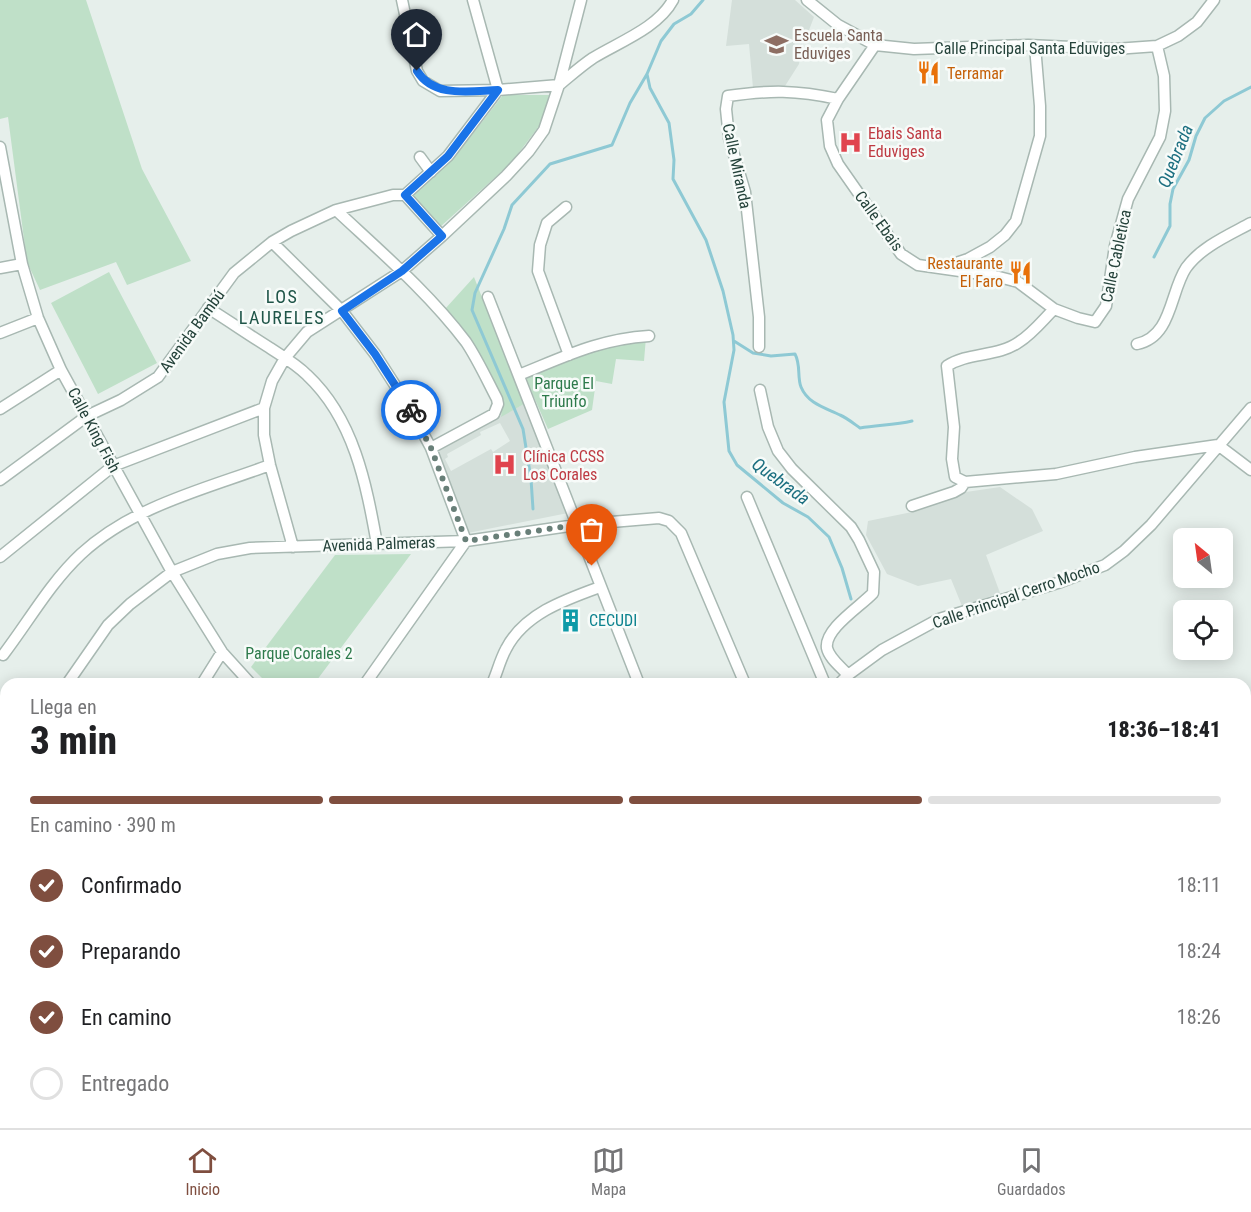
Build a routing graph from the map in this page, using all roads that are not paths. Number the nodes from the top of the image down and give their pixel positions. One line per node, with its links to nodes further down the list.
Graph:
1 (402, 0): 11 (street)
2 (473, 0): 11 (street)
3 (581, 0): 10 (street)
4 (673, 0): 10 (street)
5 (807, 0): 7 (street, Calle Principal Santa Eduviges)
6 (1214, 0): 8 (street, Calle Principal Santa Eduviges)
7 (875, 45): 9 (street, Calle Principal Santa Eduviges); 12 (street, Calle Ebais)
8 (1157, 45): 9 (street, Calle Principal Santa Eduviges); 28 (street, Calle Cabletica)
9 (1035, 46): 24 (street)
10 (559, 85): 11 (street); 20 (street)
11 (498, 90): 15 (street)
12 (838, 99): 24 (street, Calle Ebais); 34 (street, Calle Miranda)
13 (0, 147): 22 (street, Calle King Fish)
14 (420, 157): 15 (street)
15 (431, 172): 16 (street)
16 (405, 195): 18 (street, Avenida Bambú); 20 (street)
17 (566, 207): 35 (street)
18 (336, 210): 21 (street, Avenida Bambú); 25 (street)
19 (1251, 223): 33 (street)
20 (442, 236): 25 (street)
21 (272, 243): 27 (street, Avenida Bambú); 29 (street)
22 (22, 264): 23 (street); 30 (street, Calle King Fish)
23 (0, 268)
24 (938, 270): 28 (street, Calle Ebais)
25 (402, 271): 29 (street); 45 (street)
26 (488, 297): 38 (street)
27 (208, 308): 36 (street); 43 (street, Avenida Bambú)
28 (1054, 309): 50 (street)
29 (342, 311): 36 (street); 45 (street)
30 (38, 318): 31 (street); 37 (street, Calle King Fish)
31 (0, 333)
32 (649, 336): 35 (street)
33 (1137, 344)
34 (759, 347)
35 (569, 355): 38 (street)
36 (285, 358): 40 (street); 56 (street)
37 (61, 370): 42 (street); 43 (street, Calle King Fish)
38 (519, 375): 54 (street)
39 (760, 390): 63 (street)
40 (264, 408): 46 (street); 47 (street)
41 (1251, 408): 44 (street, Calle Principal Cerro Mocho)
42 (0, 409)
43 (87, 416): 47 (street, Calle King Fish); 49 (street, Avenida Bambú)
44 (1218, 445): 48 (street); 50 (street); 63 (street, Calle Principal Cerro Mocho)
45 (431, 448): 55 (street)
46 (270, 465): 53 (street); 57 (street)
47 (113, 466): 53 (street, Calle King Fish); 58 (street)
48 (1251, 470)
49 (0, 480)
50 (965, 482): 52 (street)
51 (747, 497): 71 (street)
52 (912, 506)
53 (139, 513): 59 (street, Calle King Fish); 62 (street)
54 (576, 525): 55 (street, Avenida Palmeras); 60 (street); 70 (street, Avenida Palmeras)
55 (466, 541): 56 (street, Avenida Palmeras); 67 (street)
56 (377, 544): 57 (street, Avenida Palmeras)
57 (293, 546): 59 (street, Avenida Palmeras)
58 (0, 557)
59 (172, 572): 61 (street, Calle King Fish); 64 (street, Avenida Palmeras)
60 (600, 587): 68 (street); 69 (street)
61 (222, 652): 65 (street); 66 (street, Calle King Fish)
62 (3, 655)
63 (848, 675): 72 (street, Calle Principal Cerro Mocho)
64 (72, 678)
65 (206, 678)
66 (246, 678)
67 (369, 678)
68 (494, 678)
69 (637, 678)
70 (742, 678)
71 (822, 678)
72 (845, 678)

